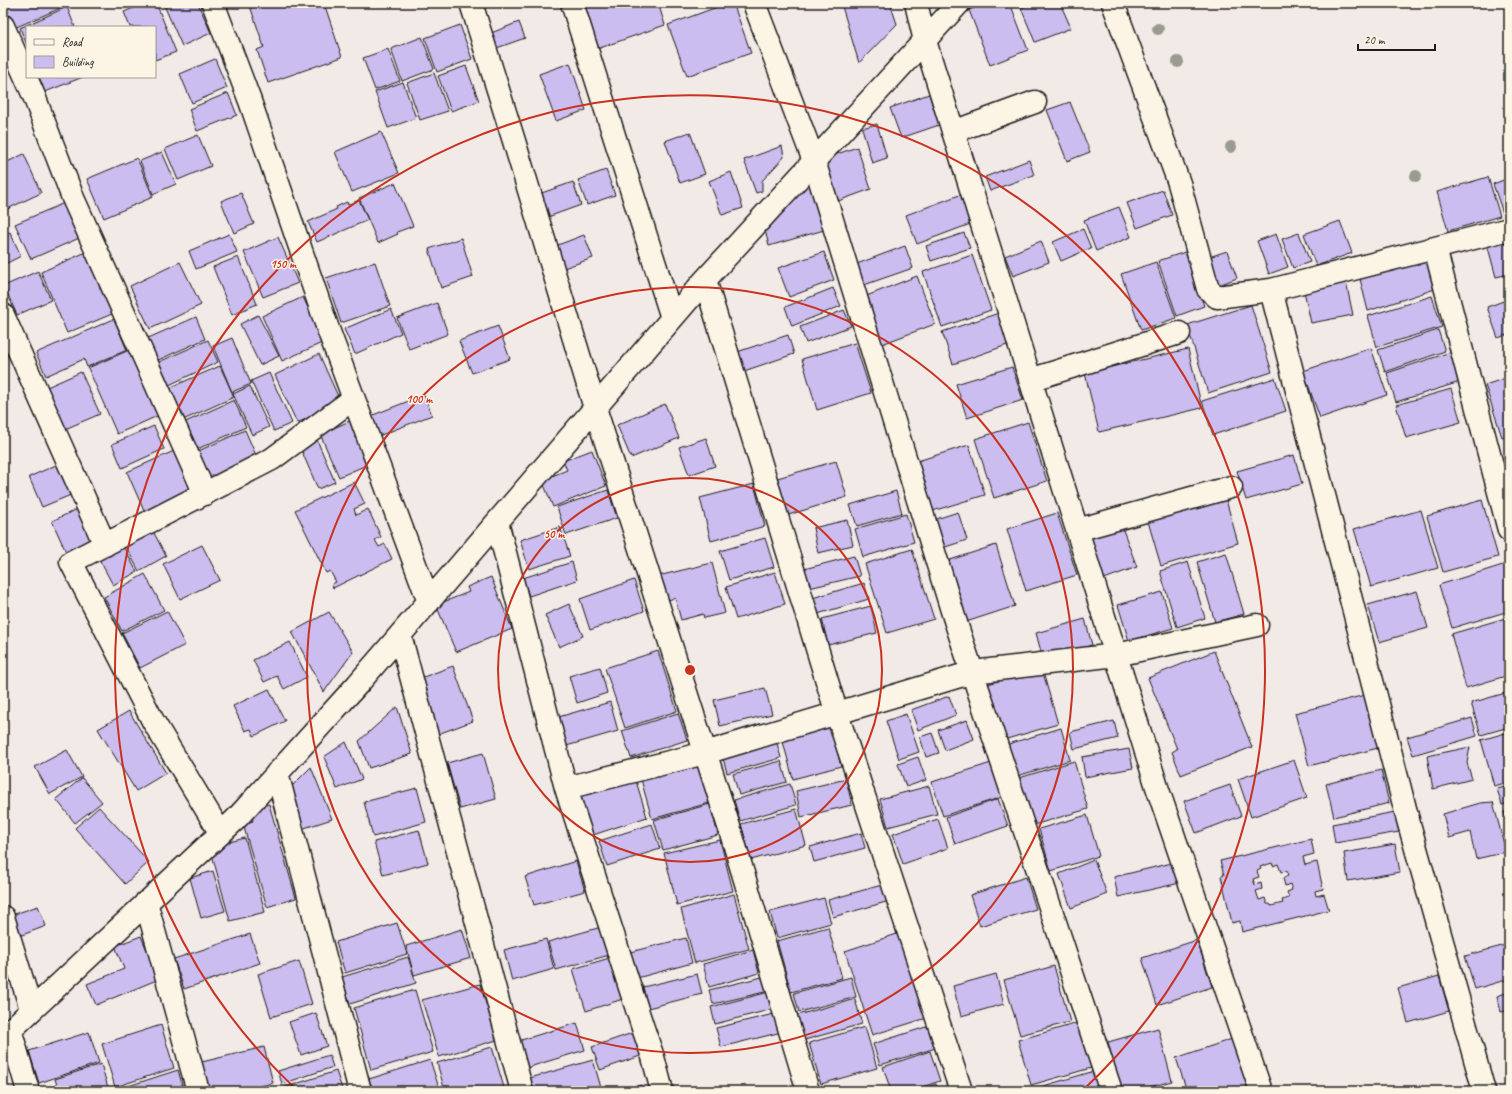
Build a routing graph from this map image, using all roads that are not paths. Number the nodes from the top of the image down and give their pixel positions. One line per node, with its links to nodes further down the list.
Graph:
1 (214, 3): 23 (street)
2 (471, 3): 24 (street)
3 (572, 3): 20 (street)
4 (754, 3): 14 (street)
5 (916, 3): 9 (street)
6 (959, 3): 9 (street)
7 (1113, 3): 18 (street)
8 (3, 26): 10 (street)
9 (924, 41): 13 (street); 14 (street)
10 (26, 78)
11 (26, 78): 26 (street)
12 (1035, 102): 13 (street)
13 (953, 132): 22 (street)
14 (814, 161): 17 (street); 35 (street)
15 (1509, 229): 16 (street)
16 (1435, 248): 18 (street); 29 (street)
17 (705, 280): 20 (street); 36 (street)
18 (1271, 290): 54 (street)
19 (3, 315): 30 (street)
20 (672, 318): 24 (street)
21 (1179, 333): 22 (street)
22 (1030, 380): 28 (street)
23 (353, 399): 26 (street); 31 (street)
24 (595, 408): 27 (street); 37 (street)
25 (1231, 487): 28 (street)
26 (205, 494): 30 (street)
27 (497, 522): 31 (street); 39 (street)
28 (1077, 530): 34 (street)
29 (1509, 530)
30 (105, 545): 40 (street)
31 (428, 602): 33 (street)
32 (1256, 625): 34 (street)
33 (400, 635): 38 (street); 49 (street)
34 (1116, 655): 35 (street); 45 (street)
35 (972, 672): 36 (street); 53 (street)
36 (837, 714): 37 (street); 52 (street)
37 (705, 753): 39 (street); 51 (street)
38 (277, 773): 40 (street); 48 (street)
39 (566, 788): 50 (street)
40 (220, 832): 41 (street)
41 (146, 902): 43 (street); 47 (street)
42 (3, 917): 43 (street)
43 (31, 1009): 44 (street)
44 (7, 1033): 46 (street)
45 (1260, 1088)
46 (28, 1091)
47 (198, 1091)
48 (360, 1091)
49 (522, 1091)
50 (662, 1091)
51 (808, 1091)
52 (961, 1091)
53 (1111, 1091)
54 (1484, 1091)

